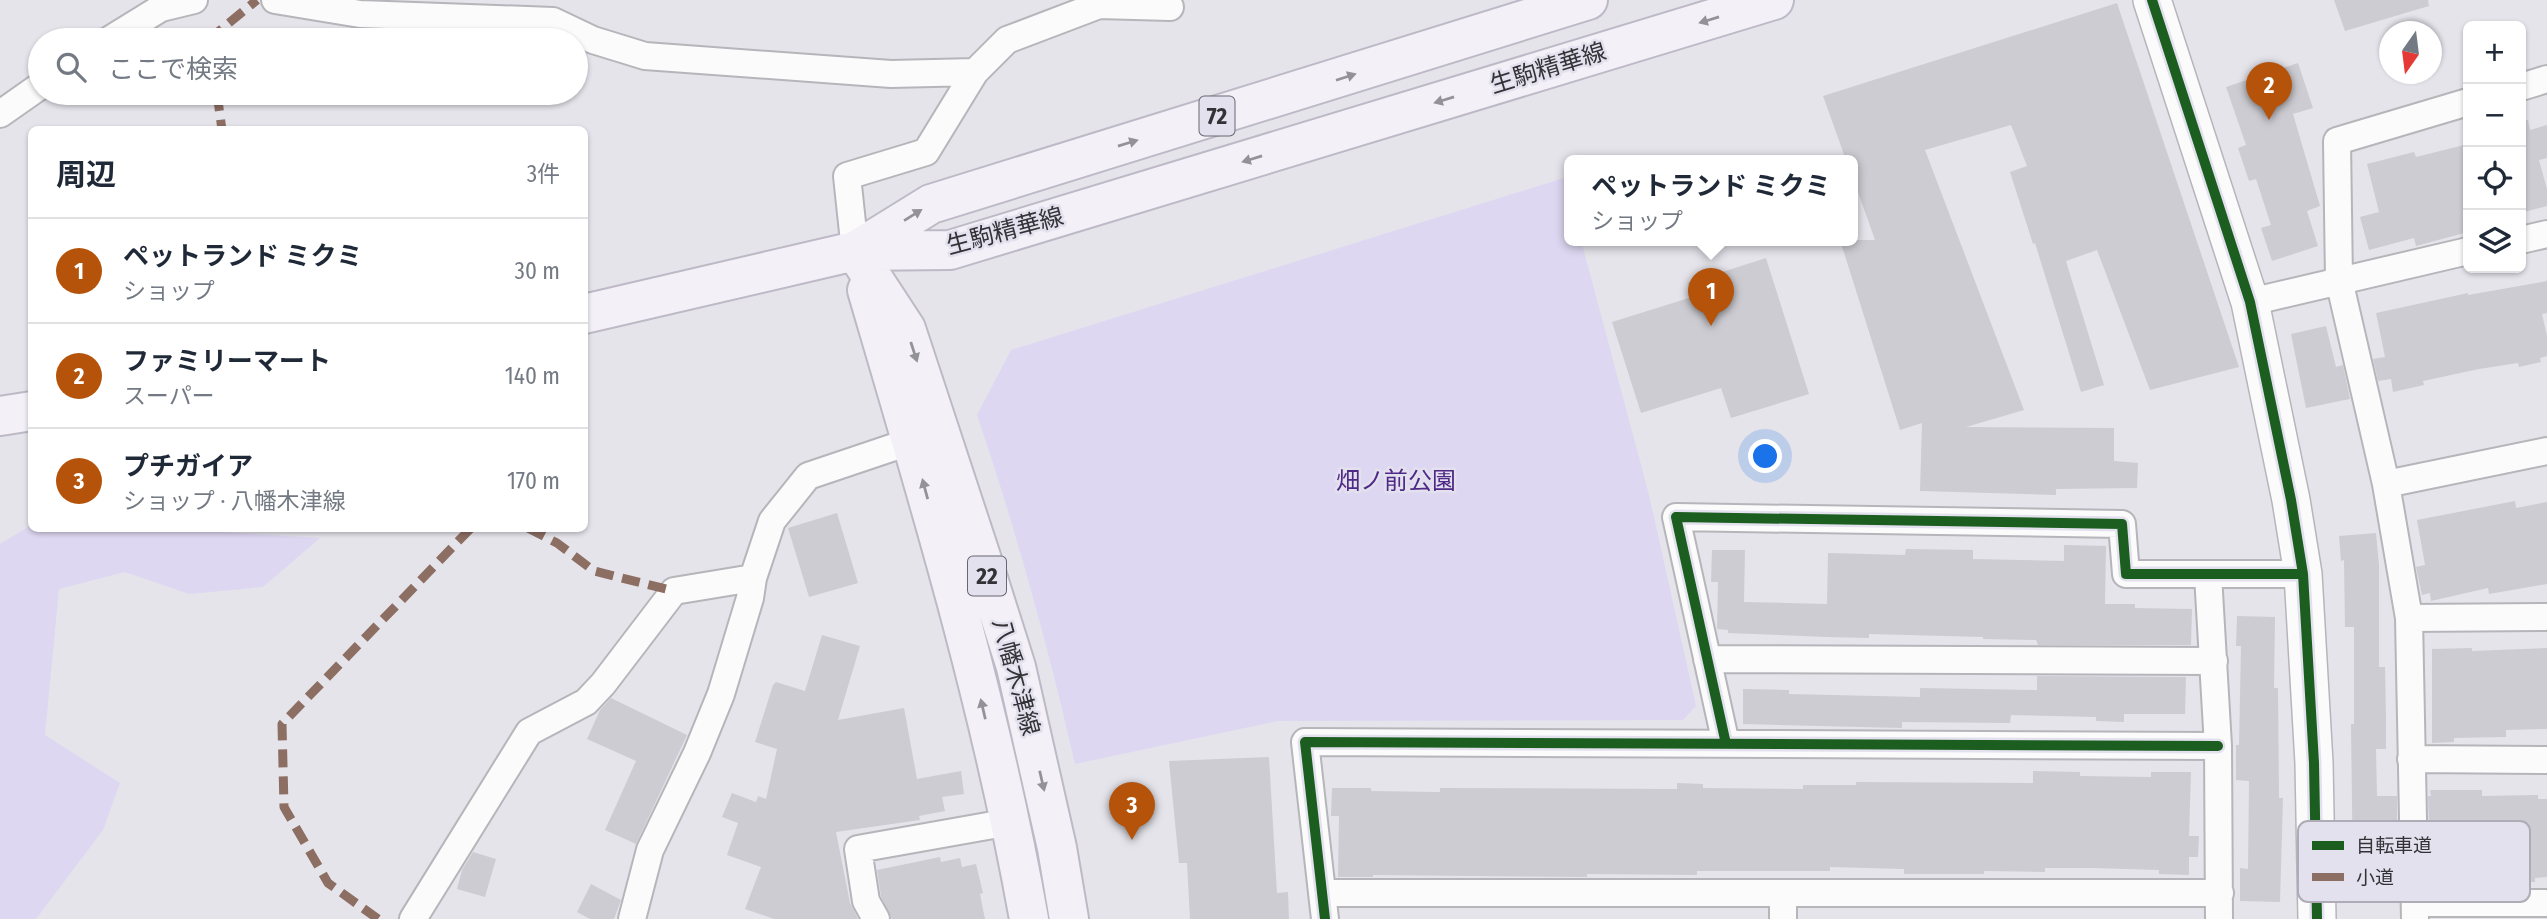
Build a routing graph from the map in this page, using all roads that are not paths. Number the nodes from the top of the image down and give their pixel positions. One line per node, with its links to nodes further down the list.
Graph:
1 (194, 0): 7 (street)
2 (275, 0): 8 (street)
3 (1588, 0): 18 (main road, 生駒精華線 / 72, one-way to 3)
4 (1774, 0): 18 (main road, 生駒精華線 / 72, one-way to 18)
5 (2152, 0): 21 (street)
6 (1170, 7): 10 (street)
7 (128, 28)
8 (568, 28)
9 (588, 38): 10 (street)
10 (975, 72): 18 (street)
11 (2547, 79): 12 (street)
12 (2526, 85)
13 (28, 94): 15 (street)
14 (2463, 103): 20 (street)
15 (0, 114)
16 (2547, 234): 17 (street)
17 (2526, 239)
18 (855, 251): 22 (main road); 25 (main road, 八幡木津線 / 22); 51 (main road, 八幡木津線 / 22, one-way to 51)
19 (2463, 252): 20 (street)
20 (2340, 280): 21 (street); 27 (street)
21 (2250, 302): 28 (street)
22 (588, 313)
23 (28, 412): 24 (main road)
24 (0, 416)
25 (912, 441): 30 (street); 41 (main road, 八幡木津線 / 22, one-way to 25)
26 (2547, 451): 27 (street)
27 (2386, 484): 32 (street)
28 (2303, 574): 29 (street); 39 (street)
29 (2208, 575): 33 (street); 34 (street)
30 (752, 578): 47 (street); 48 (street)
31 (2547, 617): 32 (street)
32 (2409, 618): 37 (street)
33 (1707, 659): 34 (street); 35 (street)
34 (2214, 661): 36 (street)
35 (1726, 744): 36 (street); 43 (street)
36 (2218, 746): 45 (street)
37 (2411, 759): 38 (street); 40 (street)
38 (2547, 760)
39 (2315, 821)
40 (2413, 821)
41 (1010, 822): 49 (street); 50 (main road, 八幡木津線 / 22)
42 (2547, 903): 46 (street)
43 (1324, 906): 44 (street)
44 (1783, 906): 45 (street)
45 (2220, 906)
46 (2415, 911)
47 (413, 919)
48 (632, 919)
49 (876, 919)
50 (1029, 919)
51 (1069, 919)

